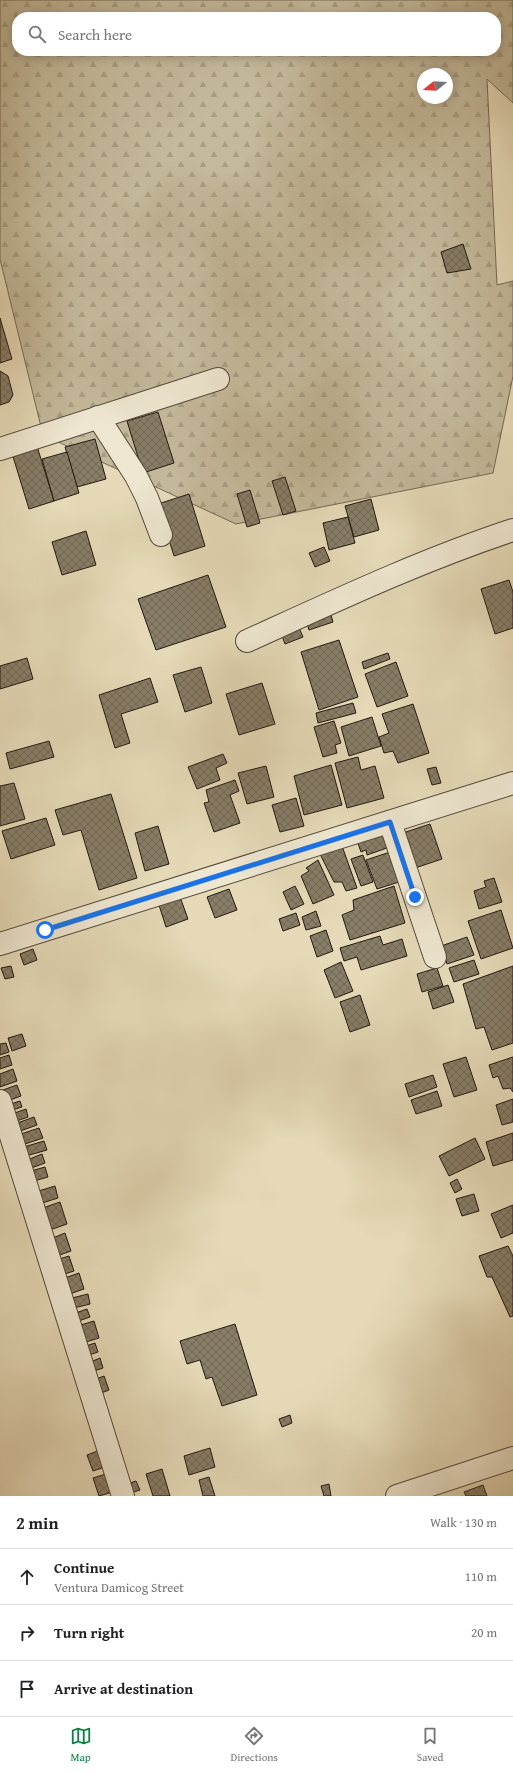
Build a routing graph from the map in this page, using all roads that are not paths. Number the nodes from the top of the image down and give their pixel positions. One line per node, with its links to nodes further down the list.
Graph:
1 (218, 379): 2 (street)
2 (98, 417): 3 (street); 5 (street)
3 (0, 449)
4 (513, 530): 6 (street)
5 (161, 535)
6 (247, 641)
7 (513, 783): 8 (street)
8 (390, 822): 9 (street); 10 (street)
9 (0, 944)
10 (435, 957)
11 (0, 1101): 13 (street)
12 (513, 1458): 14 (street)
13 (123, 1496)
14 (397, 1496)

